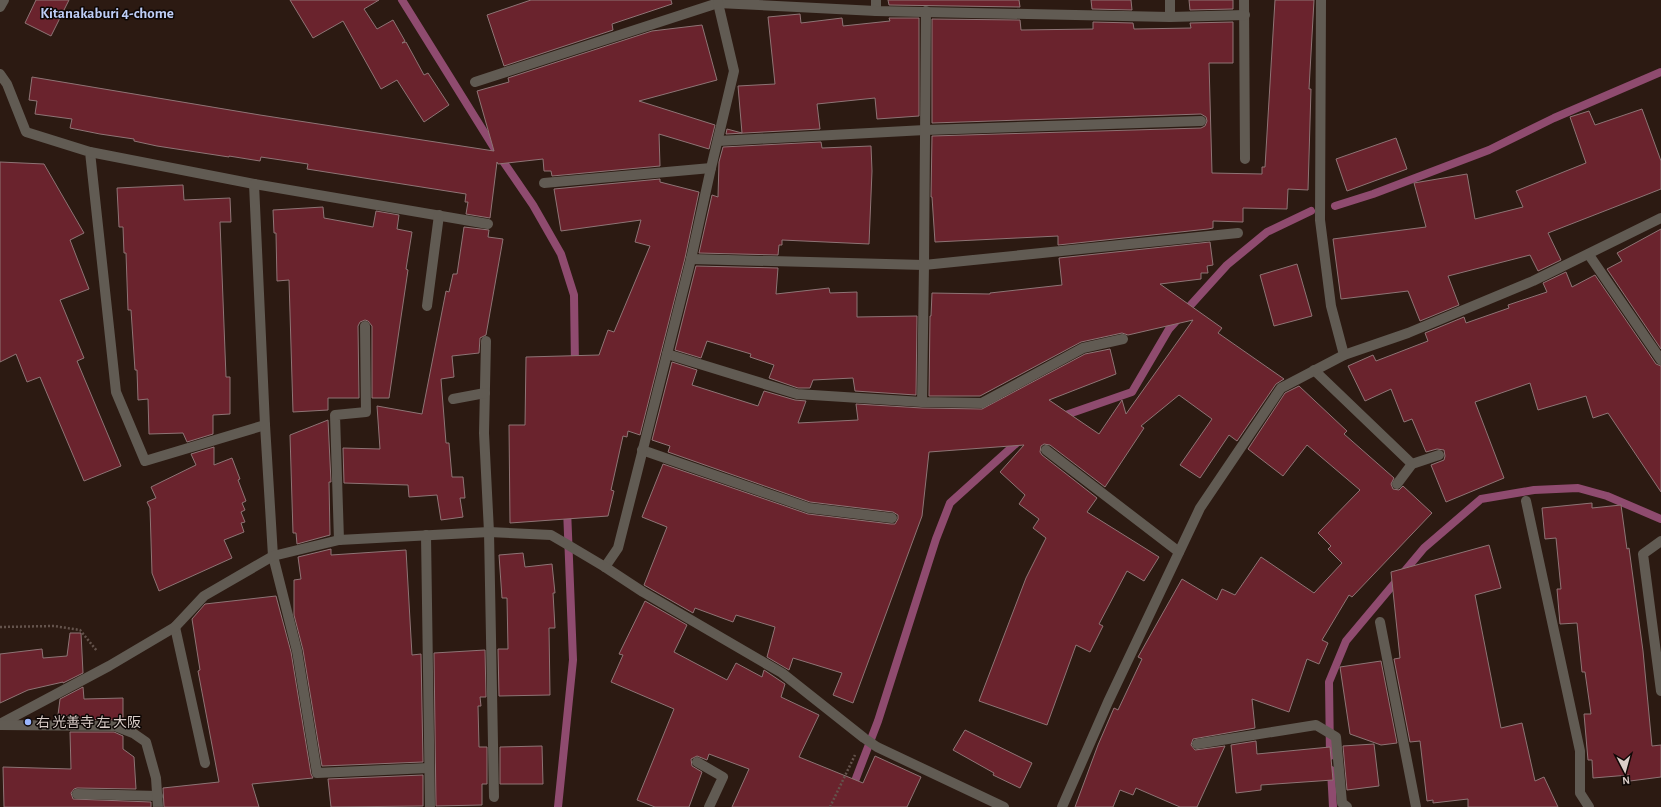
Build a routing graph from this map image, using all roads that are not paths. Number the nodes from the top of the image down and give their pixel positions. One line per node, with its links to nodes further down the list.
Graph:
1 (4, 0): 7 (street)
2 (876, 0): 8 (street)
3 (1170, 0): 11 (street)
4 (1244, 0): 10 (street)
5 (1321, 0): 34 (street)
6 (718, 3): 8 (street); 13 (street); 16 (street)
7 (0, 7)
8 (876, 11): 9 (street)
9 (926, 11): 11 (street); 15 (street)
10 (1245, 15): 11 (street); 18 (street)
11 (1170, 17)
12 (0, 74): 17 (street)
13 (475, 82)
14 (1201, 121): 15 (street)
15 (925, 130): 16 (street); 28 (street)
16 (718, 141): 19 (street)
17 (90, 152): 21 (street); 40 (street)
18 (1245, 159)
19 (711, 168): 20 (street); 27 (street)
20 (544, 183)
21 (254, 184): 22 (street); 40 (street)
22 (439, 215): 24 (street); 29 (street)
23 (1661, 218): 26 (street)
24 (488, 224)
25 (1238, 233): 28 (street)
26 (1589, 255): 34 (street); 35 (street)
27 (691, 260): 28 (street); 33 (street)
28 (924, 265): 39 (street)
29 (428, 306)
30 (365, 326): 50 (street)
31 (1123, 339): 39 (street)
32 (486, 341): 37 (street)
33 (667, 354): 39 (street); 41 (street)
34 (1344, 355): 36 (street)
35 (1661, 360)
36 (1314, 370): 44 (street); 52 (street)
37 (485, 393): 38 (street); 48 (street)
38 (453, 400)
39 (922, 402)
40 (265, 425): 53 (street)
41 (642, 450): 47 (street); 54 (street)
42 (1046, 450): 52 (street)
43 (1439, 455): 44 (street)
44 (1412, 464): 45 (street)
45 (1397, 484)
46 (1526, 501): 73 (street)
47 (892, 518)
48 (489, 532): 49 (street); 54 (street); 65 (street)
49 (426, 535): 50 (street); 62 (street)
50 (339, 540): 53 (street)
51 (1661, 541): 57 (street)
52 (1179, 552): 70 (street)
53 (274, 556): 56 (street); 62 (street)
54 (605, 567): 69 (street)
55 (1380, 622): 72 (street)
56 (175, 627): 58 (street); 61 (street)
57 (1661, 691)
58 (0, 725): 64 (street)
59 (1197, 744): 71 (street)
60 (697, 762): 68 (street)
61 (205, 763)
62 (429, 768): 67 (street)
63 (77, 794): 64 (street)
64 (158, 796): 66 (street)
65 (494, 797)
66 (158, 807)
67 (430, 807)
68 (709, 807)
69 (1004, 807)
70 (1062, 807)
71 (1347, 807)
72 (1416, 807)
73 (1589, 807)

